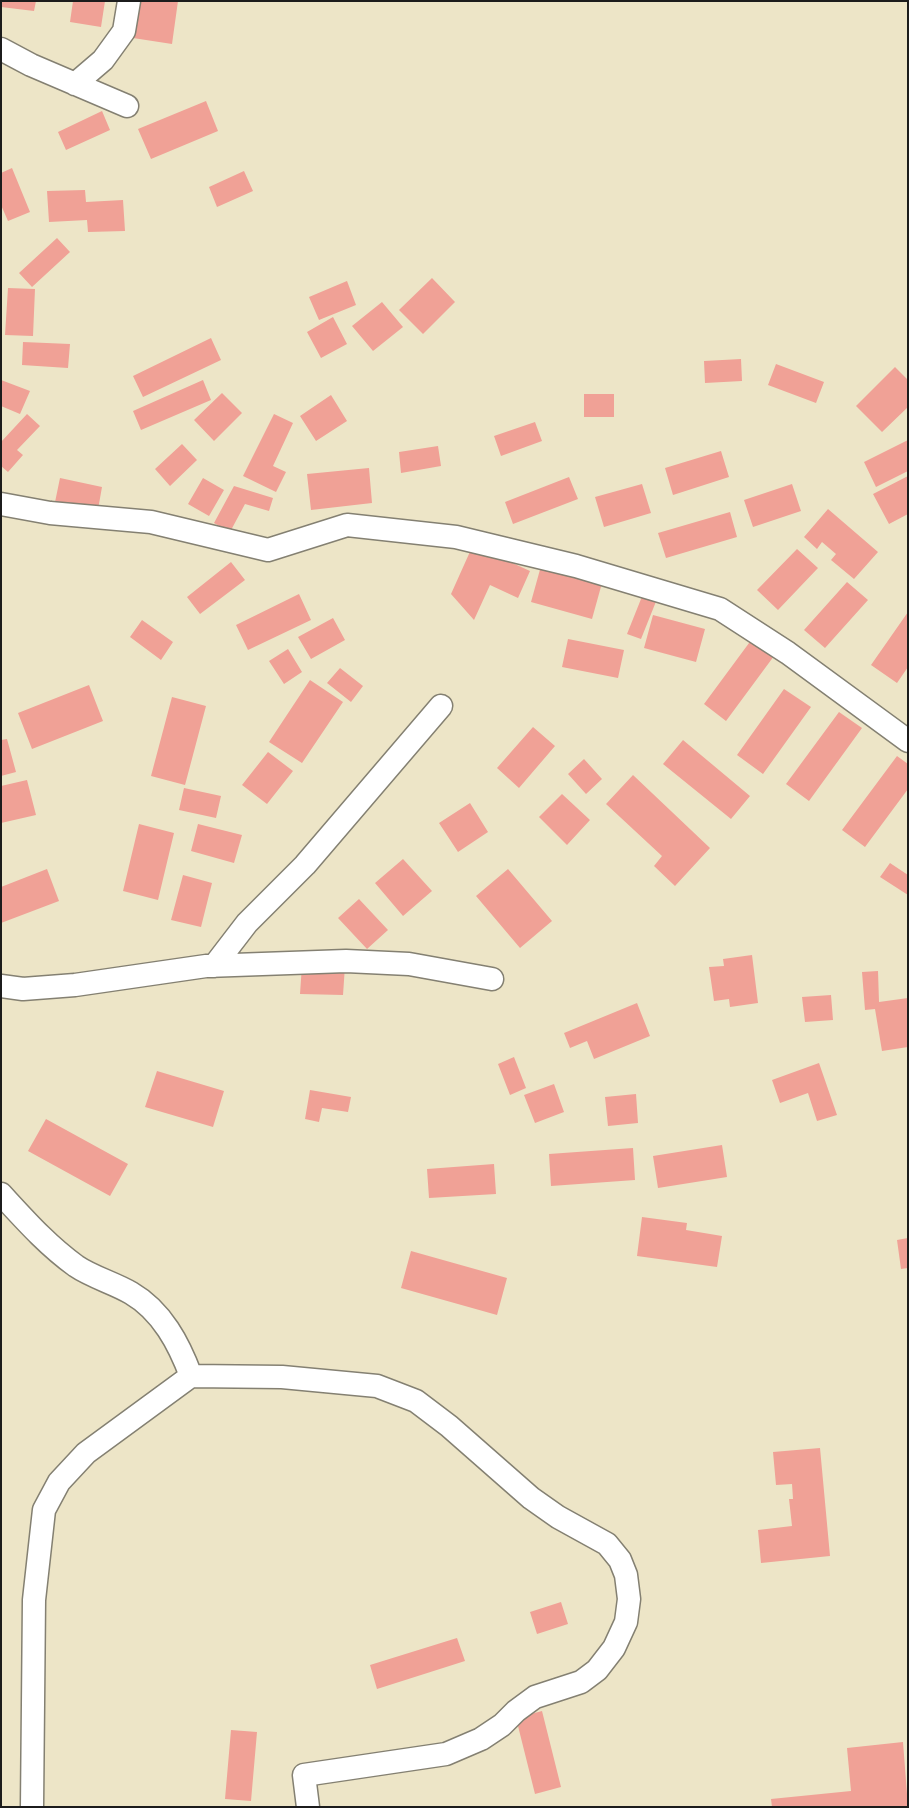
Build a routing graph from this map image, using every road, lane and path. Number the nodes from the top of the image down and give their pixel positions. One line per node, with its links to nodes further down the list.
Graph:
1 (129, 1): 3 (street)
2 (1, 49): 3 (street)
3 (75, 84): 4 (street)
4 (127, 106)
5 (1, 504): 7 (street)
6 (441, 706): 8 (street)
7 (908, 741)
8 (214, 966): 9 (street); 10 (street)
9 (492, 979)
10 (1, 986)
11 (1, 1194): 12 (street)
12 (191, 1376): 13 (street); 14 (street)
13 (32, 1807)
14 (308, 1807)

